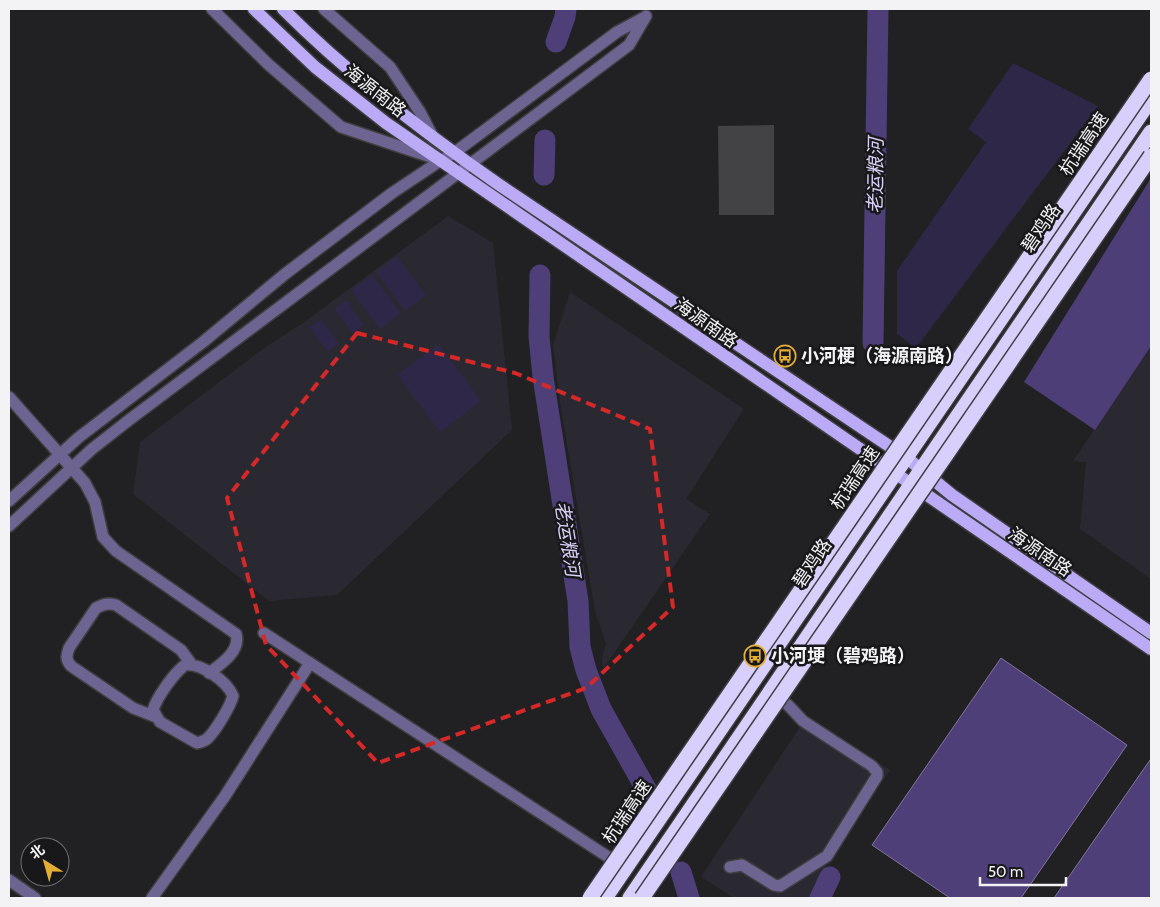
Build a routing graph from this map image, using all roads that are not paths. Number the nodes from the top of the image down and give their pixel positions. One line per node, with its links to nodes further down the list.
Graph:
1 (212, 9): 12 (street)
2 (254, 9): 12 (main road, 海源南路)
3 (283, 9): 9 (main road, 海源南路)
4 (324, 9): 9 (street)
5 (644, 12): 10 (street); 13 (street)
6 (1151, 79): 37 (highway, 杭瑞高速, bridge)
7 (1151, 99): 17 (highway, 碧鸡路)
8 (1151, 132): 19 (highway, 碧鸡路)
9 (434, 138): 10 (main road, 海源南路)
10 (454, 153): 12 (street); 13 (main road, 海源南路)
11 (1151, 156): 40 (highway, bridge)
12 (440, 161): 14 (main road, 海源南路); 16 (street)
13 (471, 165): 14 (street); 17 (main road, 海源南路)
14 (459, 173): 18 (street); 20 (main road, 海源南路)
15 (9, 397): 16 (street)
16 (61, 454): 18 (street); 22 (street)
17 (907, 458): 19 (main road, 海源南路); 20 (highway, 碧鸡路)
18 (72, 467): 23 (street); 29 (street)
19 (922, 469): 21 (highway, 碧鸡路); 25 (main road, 海源南路)
20 (896, 474): 21 (main road, 海源南路); 32 (highway, 碧鸡路)
21 (911, 484): 26 (main road, 海源南路); 30 (highway, 碧鸡路)
22 (9, 501)
23 (9, 526)
24 (264, 633): 27 (street)
25 (1151, 633)
26 (1151, 649)
27 (310, 663): 32 (street); 36 (street)
28 (192, 664): 29 (street); 31 (street); 31 (street)
29 (210, 674): 31 (street)
30 (769, 693): 33 (street); 39 (highway, 碧鸡路)
31 (156, 716)
32 (625, 868): 38 (highway, 碧鸡路)
33 (730, 868)
34 (9, 880): 35 (street)
35 (35, 898)
36 (152, 898)
37 (590, 898)
38 (605, 898)
39 (630, 898)
40 (643, 898)

